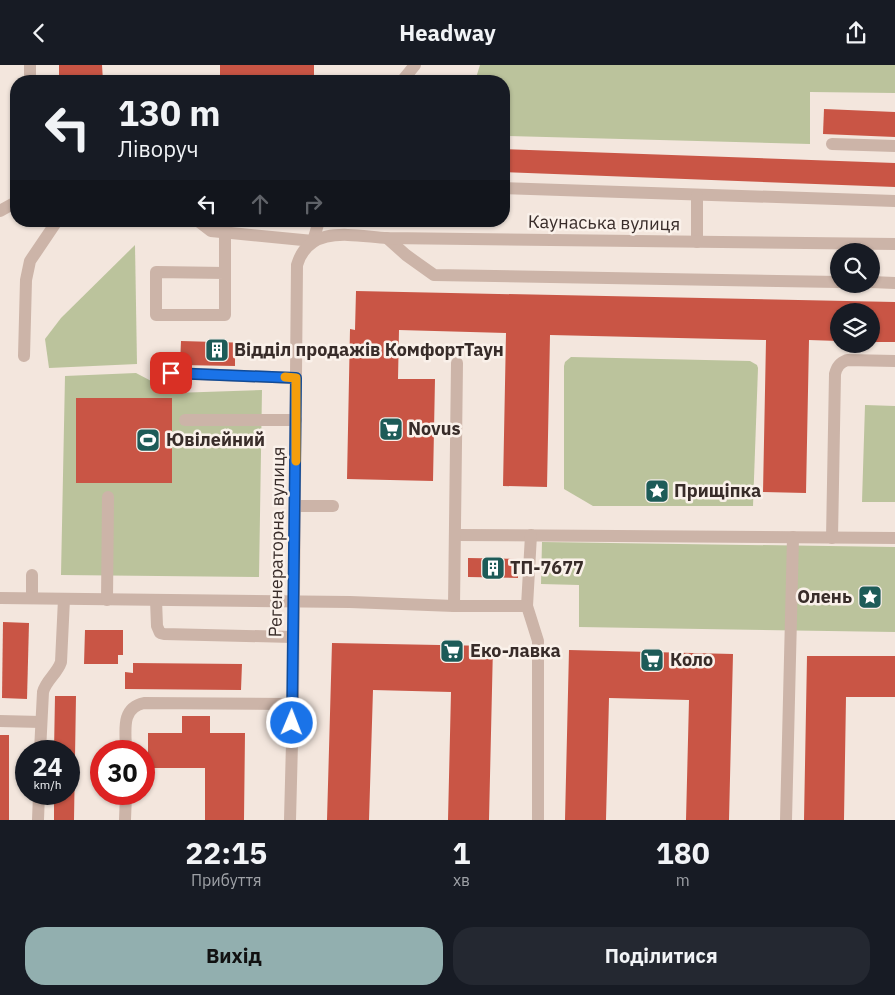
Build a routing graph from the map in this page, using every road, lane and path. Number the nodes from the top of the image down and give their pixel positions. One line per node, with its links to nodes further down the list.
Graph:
1 (415, 65): 2 (street)
2 (407, 75)
3 (832, 144): 4 (street)
4 (895, 146)
5 (510, 188): 6 (street)
6 (698, 195): 7 (street); 14 (street)
7 (895, 201)
8 (54, 227): 20 (street)
9 (206, 227): 11 (street, Каунаська вулиця)
10 (317, 227): 13 (street, Регенераторна вулиця)
11 (225, 231): 13 (street, Каунаська вулиця); 16 (street)
12 (387, 238): 13 (street, Каунаська вулиця); 14 (street, Каунаська вулиця); 17 (street)
13 (313, 241): 24 (street, Регенераторна вулиця)
14 (697, 242): 15 (street, Каунаська вулиця)
15 (895, 244)
16 (225, 273): 16 (street)
17 (830, 282)
18 (880, 282): 19 (street)
19 (895, 283)
20 (24, 356)
21 (895, 361): 34 (street)
22 (457, 363): 30 (street)
23 (171, 373): 24 (street)
24 (296, 378): 26 (street, Регенераторна вулиця)
25 (185, 420): 26 (street)
26 (296, 420): 28 (street, Регенераторна вулиця)
27 (108, 497): 39 (street)
28 (295, 506): 29 (street); 41 (street, Регенераторна вулиця)
29 (333, 506)
30 (456, 535): 31 (street); 42 (street)
31 (531, 535): 32 (street); 43 (street)
32 (793, 537): 34 (street); 56 (street)
33 (895, 537): 34 (street)
34 (832, 538)
35 (32, 575): 37 (street)
36 (0, 598): 37 (street)
37 (32, 598): 38 (street)
38 (64, 599): 39 (street); 47 (street)
39 (107, 599): 40 (street)
40 (156, 600): 41 (street); 44 (street)
41 (294, 603): 42 (street); 44 (street, Регенераторна вулиця)
42 (454, 606): 43 (street)
43 (528, 606): 55 (street)
44 (293, 637): 45 (street, Регенераторна вулиця)
45 (293, 704): 49 (street); 54 (street, Регенераторна вулиця)
46 (0, 721): 47 (street)
47 (41, 722): 48 (street)
48 (40, 740)
49 (126, 740)
50 (39, 805): 52 (street)
51 (126, 805): 53 (street)
52 (38, 820)
53 (125, 820)
54 (290, 820)
55 (538, 820)
56 (786, 820)

